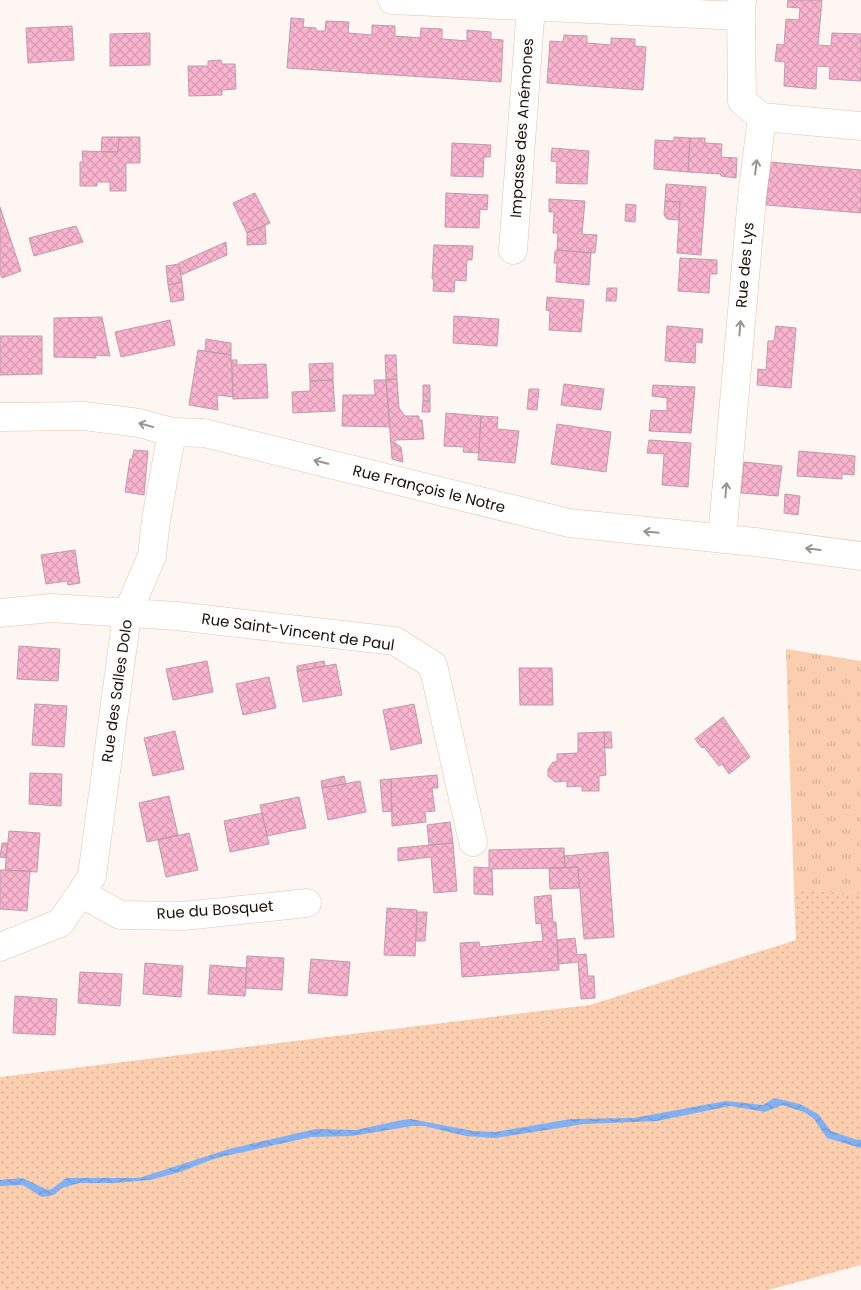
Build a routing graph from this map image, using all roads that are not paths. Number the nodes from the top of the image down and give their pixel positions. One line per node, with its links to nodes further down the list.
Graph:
1 (392, 0): 2 (street)
2 (531, 6): 3 (street); 6 (street, Impasse des Anémones)
3 (741, 8): 4 (street)
4 (762, 117): 5 (street); 9 (street, Rue des Lys, one-way to 4)
5 (861, 126)
6 (513, 250)
7 (0, 417): 8 (street, Rue François le Notre, one-way to 7)
8 (172, 432): 9 (street, Rue François le Notre, one-way to 8); 12 (street, Rue des Salles Dolo)
9 (722, 539): 10 (street, Rue François le Notre, one-way to 9)
10 (861, 556)
11 (0, 613): 12 (street, Rue Saint-Vincent de Paul)
12 (127, 614): 13 (street, Rue Saint-Vincent de Paul); 14 (street, Rue des Salles Dolo)
13 (473, 842)
14 (81, 893): 15 (street, Rue du Bosquet); 16 (street)
15 (307, 903)
16 (0, 947)

